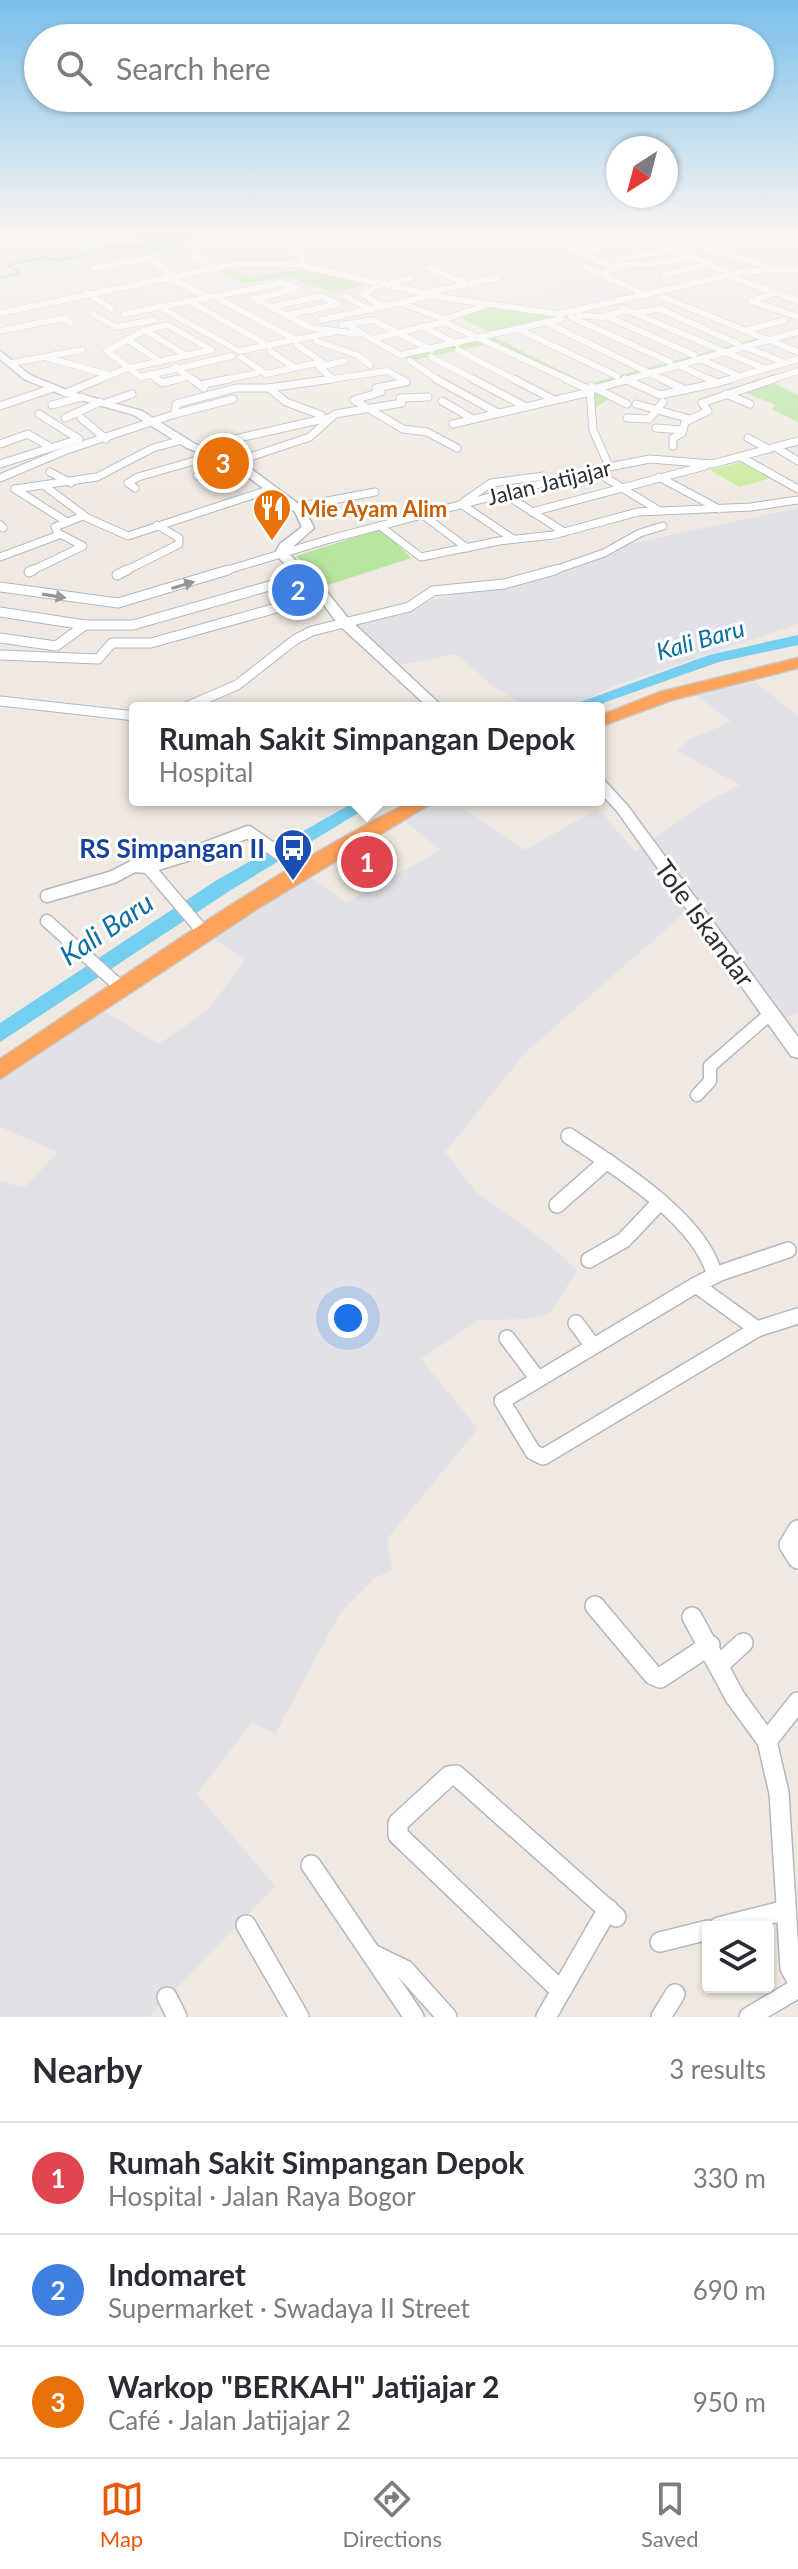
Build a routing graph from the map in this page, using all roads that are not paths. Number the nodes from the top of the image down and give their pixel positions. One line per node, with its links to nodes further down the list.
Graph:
1 (34, 324): 25 (street)
2 (103, 324): 3 (street)
3 (135, 324)
4 (189, 324): 40 (street)
5 (228, 324): 40 (street)
6 (264, 324): 36 (street)
7 (308, 324): 23 (street)
8 (346, 324): 23 (street); 28 (street)
9 (380, 324): 27 (street)
10 (432, 324): 20 (street)
11 (449, 324): 30 (street)
12 (537, 324): 21 (street)
13 (550, 324): 65 (street)
14 (586, 324): 55 (street)
15 (624, 324): 49 (street)
16 (658, 324): 41 (street)
17 (693, 324): 37 (street)
18 (733, 324): 24 (street)
19 (770, 324): 24 (street)
20 (421, 326): 27 (street); 38 (street)
21 (518, 329): 32 (street); 70 (street)
22 (145, 330): 34 (street); 47 (street); 47 (street)
23 (321, 330): 26 (street)
24 (748, 330): 33 (street)
25 (0, 331)
26 (334, 332): 28 (street); 36 (street)
27 (399, 332): 31 (street); 44 (street)
28 (358, 334): 31 (street); 35 (street)
29 (797, 334): 33 (street)
30 (482, 338): 32 (street); 38 (street)
31 (372, 339): 44 (street)
32 (492, 339): 38 (street); 79 (street)
33 (769, 339): 37 (street); 39 (street); 43 (street)
34 (128, 340): 53 (street); 60 (street)
35 (316, 341): 36 (street); 58 (street)
36 (297, 343): 40 (street); 63 (street)
37 (738, 344): 41 (street)
38 (458, 347): 44 (street); 92 (street)
39 (746, 347): 45 (street); 57 (street)
40 (269, 348): 63 (street); 63 (street)
41 (716, 349): 45 (street); 49 (street)
42 (82, 350): 50 (street)
43 (798, 352)
44 (431, 353): 84 (street); 97 (street)
45 (724, 353): 49 (street); 64 (street)
46 (0, 354): 56 (street)
47 (187, 356): 53 (street)
48 (232, 356): 54 (street)
49 (697, 357): 55 (street); 59 (street); 71 (street)
50 (48, 358): 56 (street); 69 (street)
51 (798, 359): 57 (street)
52 (344, 361): 73 (street)
53 (161, 362): 60 (street)
54 (202, 362): 61 (street); 62 (street)
55 (670, 362): 65 (street)
56 (7, 363): 77 (street)
57 (785, 363): 64 (street)
58 (370, 365)
59 (678, 365): 65 (street); 75 (street)
60 (130, 367): 68 (street); 69 (street)
61 (175, 367): 68 (street); 72 (street)
62 (212, 368)
63 (295, 368)
64 (765, 369): 71 (street)
65 (647, 370): 70 (street); 74 (street); 80 (street)
66 (798, 371): 85 (street)
67 (257, 373): 76 (street)
68 (150, 374): 72 (street)
69 (109, 375): 81 (street)
70 (617, 376): 79 (street)
71 (739, 376): 75 (street)
72 (186, 377): 76 (street)
73 (333, 379): 78 (street); 98 (street)
74 (625, 379): 79 (street); 86 (street)
75 (717, 383): 80 (street)
76 (200, 385): 83 (street)
77 (53, 388): 81 (street); 96 (street)
78 (269, 388): 83 (street); 104 (street)
79 (589, 388): 89 (street); 90 (street); 100 (street)
80 (685, 390): 86 (street)
81 (66, 393): 87 (street)
82 (132, 394): 93 (street)
83 (213, 394): 103 (street)
84 (464, 394): 101 (street); 108 (street)
85 (726, 394): 94 (street); 109 (street)
86 (660, 395): 99 (street)
87 (82, 397): 93 (street); 95 (street)
88 (428, 397): 98 (street)
89 (569, 397): 92 (street); 100 (street)
90 (611, 397): 99 (street); 100 (street)
91 (233, 399): 103 (street)
92 (554, 400): 97 (street)
93 (103, 402): 105 (street); 110 (street)
94 (750, 404)
95 (52, 405)
96 (0, 406)
97 (526, 407): 101 (street)
98 (365, 408): 104 (street); 115 (street)
99 (658, 408): 107 (street); 109 (street)
100 (590, 410): 136 (street)
101 (498, 413): 108 (street)
102 (39, 414): 127 (street)
103 (175, 414): 110 (street)
104 (328, 417): 116 (street); 125 (street)
105 (65, 418)
106 (81, 418): 119 (street)
107 (627, 418)
108 (473, 419): 111 (street)
109 (690, 419): 114 (street)
110 (153, 422): 119 (street); 120 (street)
111 (453, 424)
112 (438, 425): 115 (street)
113 (656, 428): 114 (street)
114 (683, 430): 126 (street)
115 (420, 431): 123 (street)
116 (258, 432): 122 (street); 125 (street)
117 (462, 438): 123 (street)
118 (748, 438): 129 (street)
119 (106, 439): 142 (street)
120 (182, 440): 130 (street); 143 (street)
121 (798, 441): 129 (street, Jalan Jatijajar)
122 (217, 443)
123 (446, 443): 128 (street)
124 (0, 444): 127 (street)
125 (290, 445): 133 (street)
126 (673, 446)
127 (50, 447): 134 (street)
128 (457, 448)
129 (771, 448): 131 (street, Jalan Jatijajar); 132 (street)
130 (215, 455): 133 (street); 146 (street)
131 (741, 457): 135 (street, Jalan Jatijajar); 149 (street)
132 (798, 461)
133 (236, 463): 139 (street); 148 (street)
134 (0, 464)
135 (712, 464): 136 (street, Jalan Jatijajar); 141 (street)
136 (611, 466): 137 (street, Jalan Jatijajar)
137 (593, 470): 140 (street, Jalan Jatijajar); 145 (street)
138 (50, 472): 143 (street)
139 (197, 476)
140 (567, 476): 151 (street, Jalan Jatijajar); 153 (street)
141 (659, 477): 145 (street); 155 (street)
142 (0, 480): 147 (street)
143 (71, 483): 144 (street)
144 (46, 487): 147 (street); 159 (street)
145 (622, 487): 156 (street); 157 (street)
146 (135, 488)
147 (15, 489): 160 (street)
148 (271, 489): 154 (street); 161 (street)
149 (798, 489)
150 (375, 492): 154 (street)
151 (503, 493): 153 (street, Jalan Jatijajar); 157 (street)
152 (798, 500): 155 (street)
153 (462, 504): 158 (street, Jalan Jatijajar); 166 (street)
154 (296, 507): 168 (street)
155 (719, 509): 156 (street)
156 (660, 511): 164 (street)
157 (532, 512): 164 (street)
158 (423, 515): 162 (street, Jalan Jatijajar); 167 (street)
159 (85, 516): 160 (street); 161 (street)
160 (67, 522): 165 (street)
161 (157, 525): 171 (street)
162 (380, 526): 167 (street); 168 (street, Jalan Jatijajar)
163 (663, 526): 174 (street)
164 (564, 532): 166 (street)
165 (60, 534): 169 (street); 170 (street)
166 (513, 539): 167 (street)
167 (467, 548)
168 (283, 555): 173 (street); 177 (street, Jalan Jatijajar, one-way to 168)
169 (0, 557)
170 (29, 572)
171 (117, 575)
172 (489, 575): 174 (street)
173 (304, 576): 176 (street); 181 (street)
174 (499, 584): 179 (street)
175 (0, 587): 177 (street, one-way to 177)
176 (323, 595): 179 (street); 183 (street)
177 (106, 607): 180 (street); 181 (street)
178 (0, 612): 180 (street)
179 (343, 621): 186 (street); 187 (street)
180 (90, 625): 181 (street); 182 (street)
181 (124, 626)
182 (0, 638)
183 (0, 655)
184 (798, 660): 188 (highway); 190 (highway)
185 (0, 701): 189 (street)
186 (198, 702)
187 (431, 702)
188 (605, 713)
189 (129, 715)
190 (605, 720)
191 (605, 789): 200 (street, Tole Iskandar)
192 (401, 806): 194 (highway)
193 (416, 806): 203 (highway)
194 (292, 863): 195 (street); 198 (highway)
195 (148, 867): 196 (street); 198 (street)
196 (47, 896)
197 (47, 921): 199 (street)
198 (197, 924): 199 (highway)
199 (111, 978): 202 (highway)
200 (770, 1014): 201 (street, Tole Iskandar); 204 (street)
201 (798, 1051)
202 (0, 1060)
203 (0, 1070)
204 (697, 1095)
205 (569, 1136): 206 (street)
206 (607, 1161): 207 (street); 208 (street)
207 (659, 1203): 210 (street); 211 (street)
208 (557, 1205)
209 (788, 1250): 211 (street)
210 (589, 1260)
211 (714, 1273): 212 (street)
212 (696, 1285): 215 (street); 217 (street)
213 (798, 1316): 215 (street)
214 (576, 1323): 217 (street)
215 (757, 1329): 218 (street)
216 (507, 1338): 218 (street)
217 (593, 1346): 218 (street)
218 (537, 1378)
219 (798, 1530): 220 (street)
220 (798, 1559)
221 (595, 1606): 224 (street)
222 (692, 1617): 224 (street)
223 (743, 1643): 225 (street)
224 (710, 1645): 225 (street)
225 (719, 1665): 227 (street)
226 (798, 1702): 227 (street)
227 (767, 1741): 228 (street)
228 (790, 1824): 230 (street)
229 (311, 1865): 235 (street)
230 (786, 1910): 231 (street); 236 (street)
231 (743, 1921)
232 (246, 1925): 239 (street)
233 (702, 1932): 234 (street)
234 (660, 1942)
235 (372, 1954): 240 (street); 241 (street)
236 (798, 1985): 244 (street)
237 (561, 1991): 237 (street); 242 (street)
238 (675, 1994): 243 (street)
239 (299, 2017)
240 (414, 2017)
241 (447, 2017)
242 (546, 2017)
243 (661, 2017)
244 (749, 2017)

